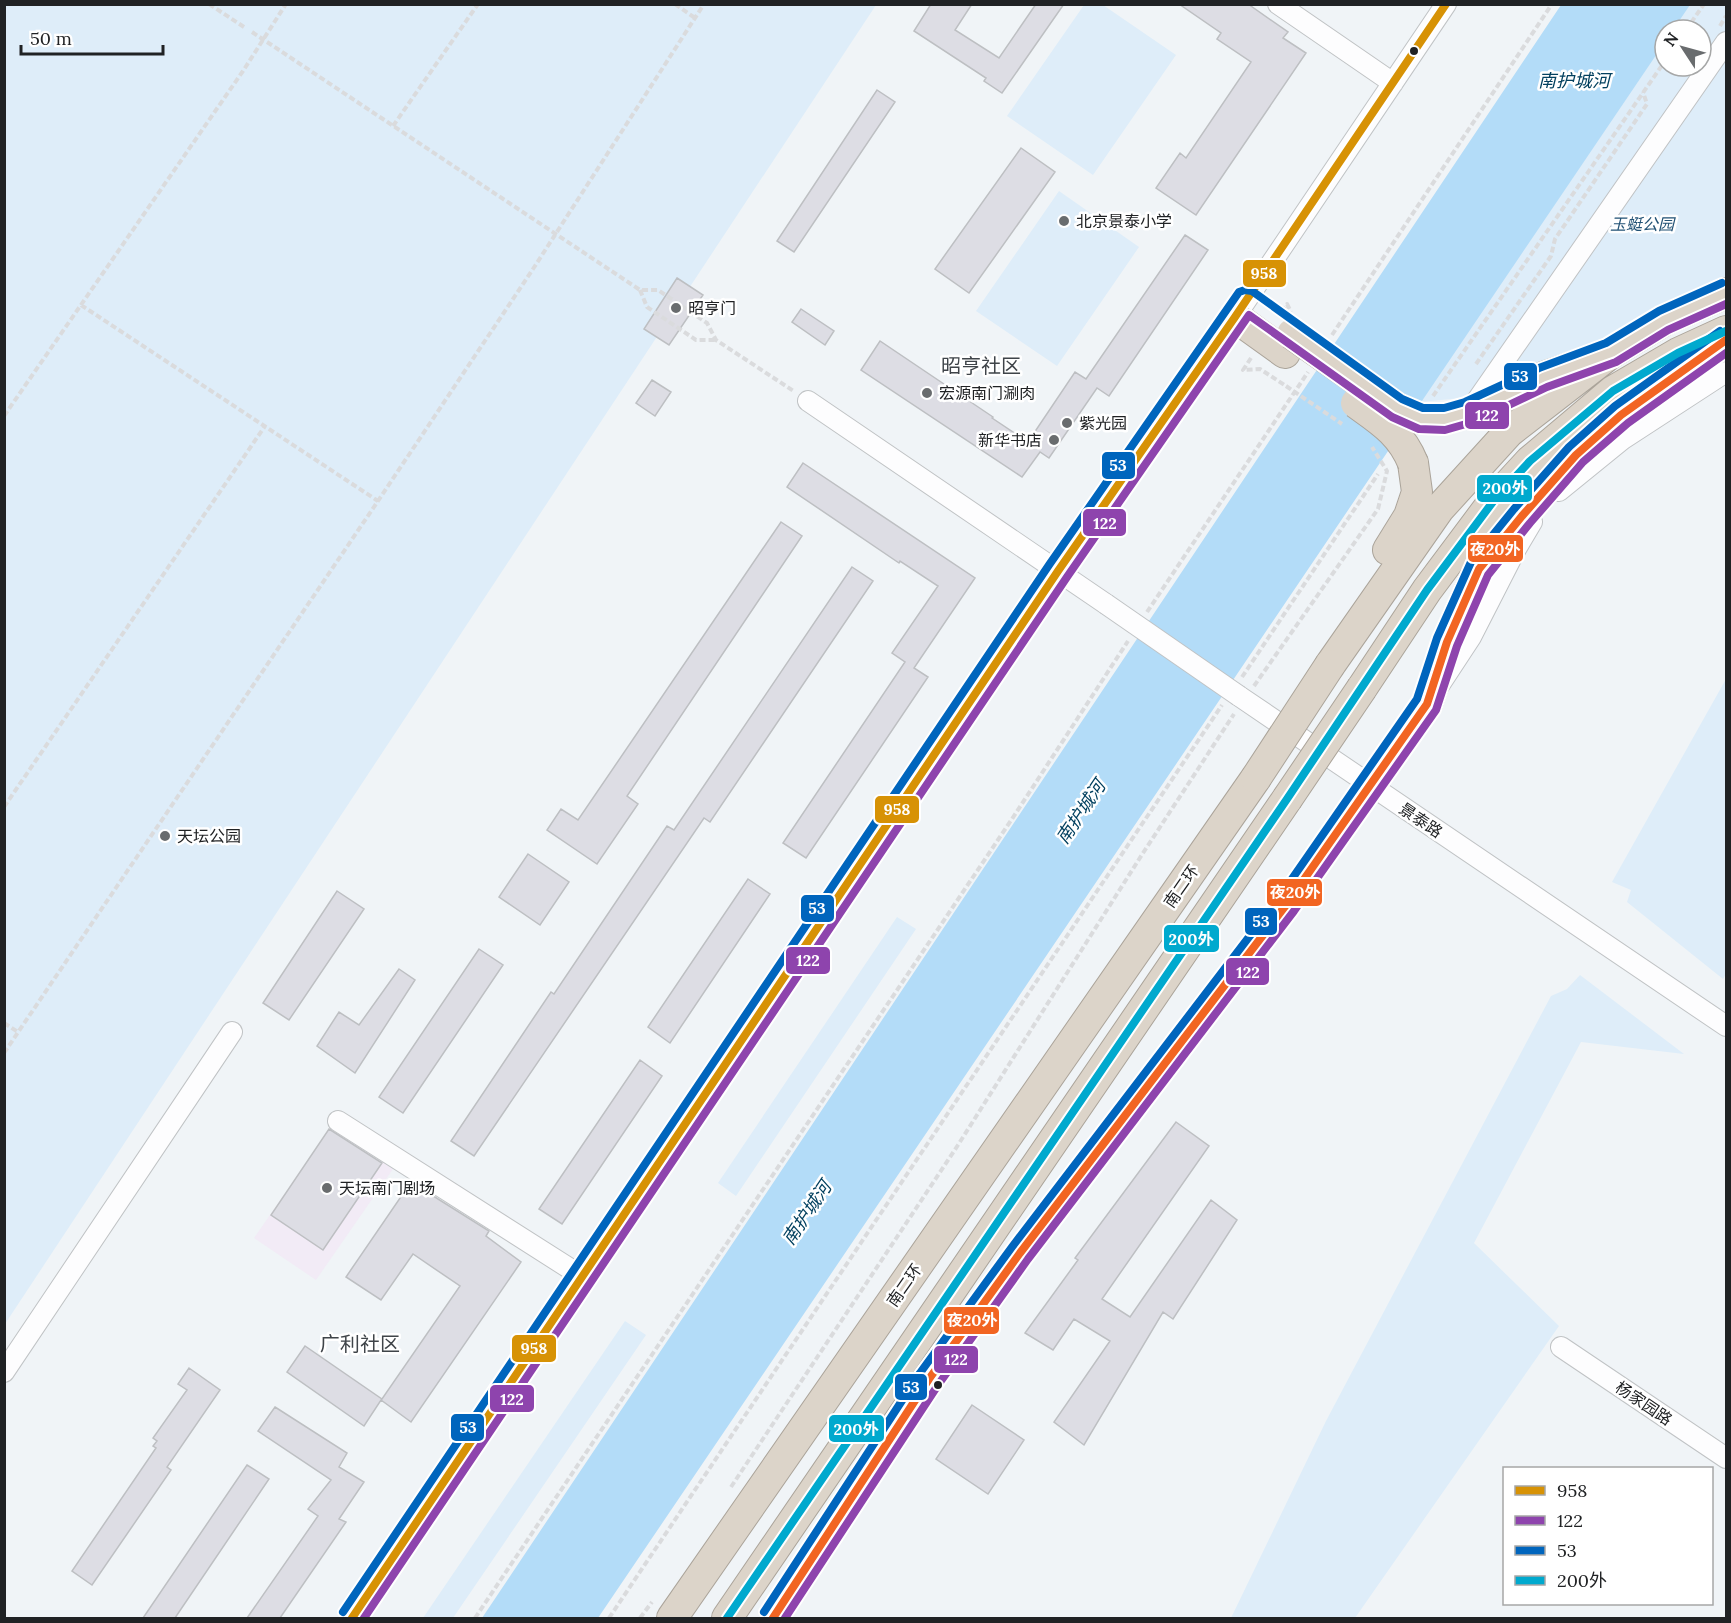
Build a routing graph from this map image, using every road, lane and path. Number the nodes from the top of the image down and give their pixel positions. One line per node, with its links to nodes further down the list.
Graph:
1 (209, 4): 12 (path)
2 (286, 4): 14 (path)
3 (478, 4): 19 (path)
4 (675, 4): 10 (path)
5 (704, 4): 10 (path)
6 (1278, 4): 17 (street)
7 (1446, 4): 17 (street)
8 (1552, 4): 29 (path)
9 (1704, 4): 11 (path)
10 (695, 18): 20 (path)
11 (1694, 18)
12 (244, 27)
13 (252, 32): 14 (path)
14 (263, 40): 19 (path); 23 (path)
15 (1726, 42): 36 (street)
16 (1653, 78): 18 (path)
17 (1393, 83): 24 (street)
18 (1643, 92): 32 (path); 36 (path)
19 (393, 126): 20 (path)
20 (555, 234): 21 (path); 42 (path)
21 (640, 290): 26 (path); 26 (path)
22 (1726, 293): 30 (highway, 南二环)
23 (80, 305): 37 (path); 38 (path)
24 (1241, 309): 28 (highway); 43 (street)
25 (1726, 331): 67 (highway, bridge)
26 (716, 340): 35 (path)
27 (1726, 340): 48 (highway)
28 (1289, 343): 36 (highway, bridge); 46 (highway, bridge)
29 (1326, 344)
30 (1611, 353): 36 (highway); 46 (highway, 南二环)
31 (1313, 364): 44 (path)
32 (1476, 365)
33 (1726, 372): 48 (street)
34 (1286, 386): 39 (path, bridge)
35 (808, 401): 43 (street, 景泰路)
36 (1447, 412)
37 (4, 416)
38 (265, 426): 42 (path); 50 (path)
39 (1351, 431)
40 (1369, 444): 47 (path)
41 (1378, 474): 47 (path)
42 (378, 501): 53 (path)
43 (1058, 571): 47 (street, 景泰路, bridge); 57 (street)
44 (1141, 622)
45 (1134, 632): 64 (path)
46 (1330, 665): 62 (highway, 南二环, bridge)
47 (1236, 695): 49 (street, 景泰路); 61 (path); 65 (path)
48 (1427, 704): 49 (street)
49 (1370, 786): 52 (street, 景泰路); 68 (street)
50 (4, 807)
51 (4, 1023): 53 (path)
52 (1726, 1026)
53 (18, 1032): 55 (path)
54 (232, 1032): 59 (street)
55 (4, 1053)
56 (338, 1121): 57 (street)
57 (583, 1277): 63 (street)
58 (1561, 1347): 60 (street, 杨家园路)
59 (4, 1372)
60 (1726, 1458)
61 (727, 1494)
62 (664, 1606): 66 (path)
63 (352, 1618)
64 (475, 1618)
65 (609, 1618)
66 (640, 1618)
67 (727, 1618)
68 (773, 1618)

